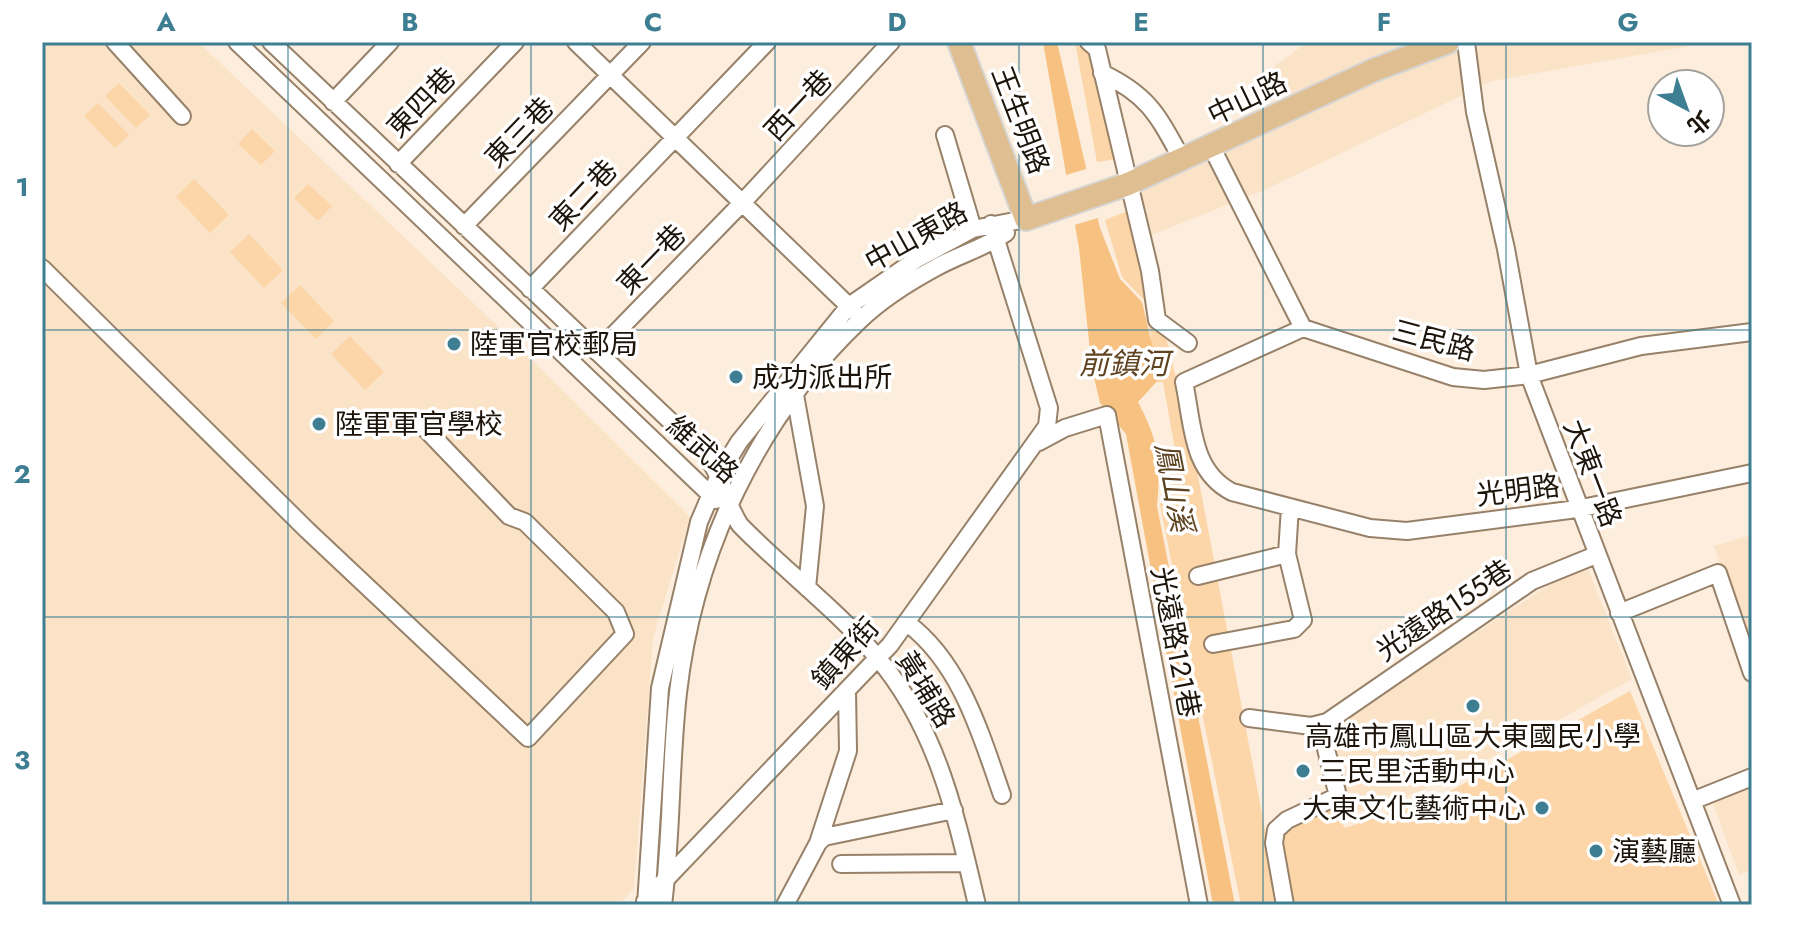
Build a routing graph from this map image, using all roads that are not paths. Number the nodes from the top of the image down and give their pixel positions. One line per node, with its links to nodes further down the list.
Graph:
1 (115, 42): 17 (street)
2 (237, 42): 43 (street, 維武路)
3 (271, 42): 16 (street, 維武路)
4 (390, 42): 16 (street)
5 (515, 42): 22 (street, 東四巷)
6 (576, 42): 15 (street)
7 (642, 42): 15 (street, 東三巷)
8 (767, 42): 19 (street, 東二巷)
9 (891, 42): 24 (street, 西一巷)
10 (959, 42): 25 (main road, 王生明路)
11 (1089, 42): 14 (street)
12 (1448, 42): 20 (main road, 中山路)
13 (1466, 42): 37 (street, 大東一路)
14 (1102, 73): 21 (street); 23 (street)
15 (610, 75): 19 (street); 26 (street, 東三巷)
16 (333, 102): 22 (street, 維武路)
17 (182, 116)
18 (945, 135): 27 (street)
19 (674, 137): 24 (street); 30 (street, 東二巷)
20 (1212, 148): 21 (main road, 中山路); 33 (street)
21 (1183, 161): 23 (main road, 中山路)
22 (398, 164): 26 (street, 維武路)
23 (1122, 186): 25 (main road, 中山路); 35 (street)
24 (742, 203): 31 (street); 36 (street, 東一巷)
25 (1026, 219): 28 (street, 中山東路)
26 (464, 226): 30 (street, 維武路)
27 (973, 229): 28 (street, 中山東路); 31 (street, 中山東路)
28 (994, 232): 32 (street, 中山東路); 40 (street)
29 (42, 268): 39 (street)
30 (530, 289): 36 (street, 維武路)
31 (849, 306): 32 (street); 41 (street, 中山東路)
32 (861, 319): 38 (street, 中山東路)
33 (1303, 328): 37 (street, 三民路); 45 (street, 光明路)
34 (1752, 332): 37 (street, 三民路)
35 (1188, 343)
36 (597, 352): 41 (street, 維武路)
37 (1529, 375): 46 (street, 大東一路)
38 (795, 395): 44 (street, 中山東路); 50 (street)
39 (417, 420)
40 (1037, 442): 52 (street, 鎮東街); 72 (street, 光遠路121巷)
41 (720, 473): 43 (street, 中山東路); 44 (street, 維武路)
42 (1752, 473): 46 (street, 光明路)
43 (709, 495): 44 (street, 維武路); 68 (street, 中山東路)
44 (728, 506): 50 (street, 黃埔路); 67 (street, 中山東路)
45 (1290, 507): 46 (street, 光明路); 47 (street)
46 (1577, 509): 48 (street, 大東一路)
47 (1287, 554): 49 (street); 54 (street)
48 (1596, 555): 51 (street, 大東一路); 59 (street, 光遠路155巷)
49 (1198, 576)
50 (807, 588): 55 (street, 黃埔路)
51 (1619, 613): 53 (street); 62 (street, 大東一路)
52 (907, 623): 55 (street, 鎮東街); 61 (street)
53 (1745, 630): 56 (street)
54 (1213, 644)
55 (877, 658): 57 (street, 鎮東街); 63 (street, 黃埔路)
56 (1752, 673)
57 (847, 691): 64 (street); 67 (street, 鎮東街)
58 (1249, 718): 59 (street)
59 (1327, 722): 73 (street)
60 (1752, 777): 62 (street)
61 (1002, 795)
62 (1692, 801): 74 (street, 大東一路)
63 (954, 810): 64 (street); 65 (street, 黃埔路)
64 (818, 843): 70 (street)
65 (967, 863): 66 (street); 71 (street, 黃埔路)
66 (841, 864)
67 (667, 878): 68 (street, 鎮東街); 69 (street, 中山東路)
68 (644, 903)
69 (663, 905)
70 (785, 905)
71 (977, 905)
72 (1199, 905)
73 (1285, 905)
74 (1732, 905)

